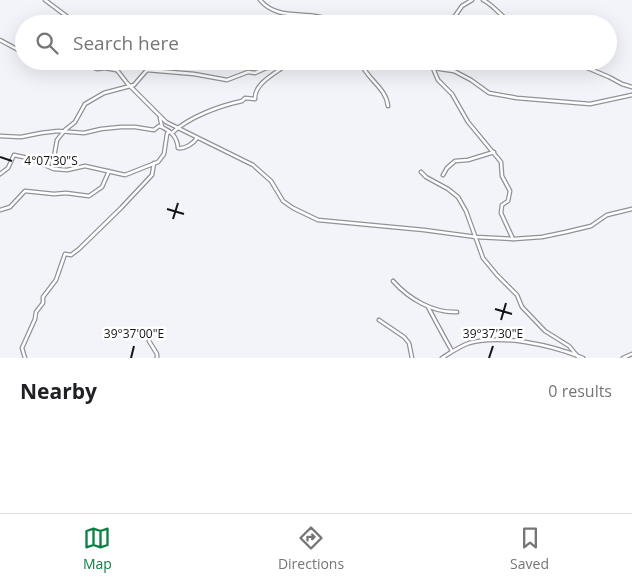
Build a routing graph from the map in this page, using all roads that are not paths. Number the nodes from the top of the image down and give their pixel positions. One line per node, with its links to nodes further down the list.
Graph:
1 (45, 0): 5 (street)
2 (260, 0): 6 (street)
3 (472, 0): 7 (street)
4 (483, 0): 8 (street)
5 (66, 15)
6 (302, 15)
7 (456, 15)
8 (500, 15)
9 (0, 40): 10 (street)
10 (15, 48)
11 (118, 70): 21 (street)
12 (147, 70): 14 (street)
13 (147, 70): 21 (street)
14 (262, 70)
15 (279, 70): 27 (street)
16 (364, 70): 24 (street)
17 (434, 70): 32 (street)
18 (440, 70): 20 (street)
19 (593, 70): 22 (street)
20 (454, 71): 23 (street)
21 (130, 86): 25 (street); 28 (street)
22 (632, 86)
23 (632, 95)
24 (388, 106)
25 (160, 116): 26 (street); 27 (street)
26 (162, 126): 28 (street); 29 (street)
27 (177, 128): 29 (street); 31 (street)
28 (64, 132): 30 (street); 34 (street)
29 (170, 132): 31 (street); 33 (street)
30 (0, 136)
31 (197, 138): 41 (street)
32 (494, 152): 38 (street); 42 (street)
33 (154, 163): 35 (street); 51 (street)
34 (52, 168): 35 (street); 37 (street)
35 (109, 171): 40 (street)
36 (420, 172): 41 (street)
37 (0, 174)
38 (443, 174)
39 (632, 209): 42 (street)
40 (0, 210)
41 (476, 237): 42 (street); 50 (street)
42 (512, 239)
43 (393, 281): 44 (street)
44 (427, 306): 45 (street); 48 (street)
45 (457, 312)
46 (379, 320): 53 (street)
47 (149, 341): 52 (street)
48 (452, 351)
49 (632, 354): 55 (street)
50 (580, 357): 54 (street)
51 (25, 358)
52 (157, 358)
53 (412, 358)
54 (442, 358)
55 (623, 358)

